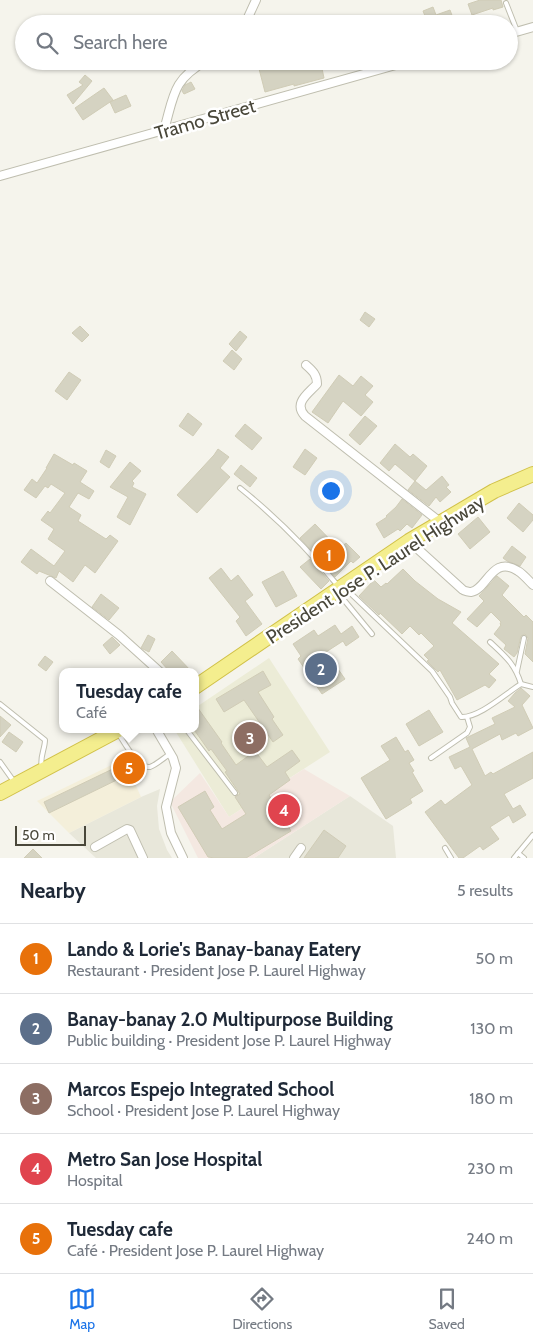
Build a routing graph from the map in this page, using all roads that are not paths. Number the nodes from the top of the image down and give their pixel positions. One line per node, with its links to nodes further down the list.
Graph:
1 (256, 0): 3 (street)
2 (506, 3): 4 (lane)
3 (249, 15)
4 (509, 15)
5 (533, 27): 6 (street)
6 (518, 31)
7 (191, 70): 9 (street)
8 (378, 70): 9 (street, Tramo Street)
9 (164, 130): 10 (street, Tramo Street)
10 (0, 176)
11 (306, 365): 15 (street)
12 (533, 474): 15 (highway, President Jose P. Laurel Highway)
13 (240, 488): 16 (lane)
14 (291, 522): 16 (lane)
15 (440, 522): 17 (highway, President Jose P. Laurel Highway)
16 (286, 528): 20 (lane)
17 (409, 541): 19 (street); 20 (highway, President Jose P. Laurel Highway)
18 (50, 581): 24 (street)
19 (533, 584)
20 (339, 588): 21 (lane); 26 (highway, President Jose P. Laurel Highway); 30 (lane)
21 (372, 634)
22 (524, 638): 25 (lane)
23 (490, 642): 25 (lane)
24 (156, 668)
25 (517, 671): 27 (lane)
26 (199, 684)
27 (521, 684): 28 (lane); 30 (lane)
28 (533, 687)
29 (0, 704): 38 (lane)
30 (467, 717): 36 (lane)
31 (113, 733): 38 (highway)
32 (121, 733): 35 (lane)
33 (158, 733): 35 (street)
34 (189, 733): 41 (lane)
35 (170, 754): 48 (street)
36 (431, 758)
37 (0, 762): 39 (lane)
38 (42, 770): 39 (highway)
39 (16, 785): 40 (highway)
40 (0, 793)
41 (235, 794)
42 (533, 835): 46 (lane)
43 (95, 846): 47 (street)
44 (301, 848): 49 (street)
45 (445, 848): 50 (lane)
46 (518, 853): 51 (lane); 52 (lane)
47 (144, 858)
48 (183, 858)
49 (294, 858)
50 (451, 858)
51 (514, 858)
52 (524, 858)

